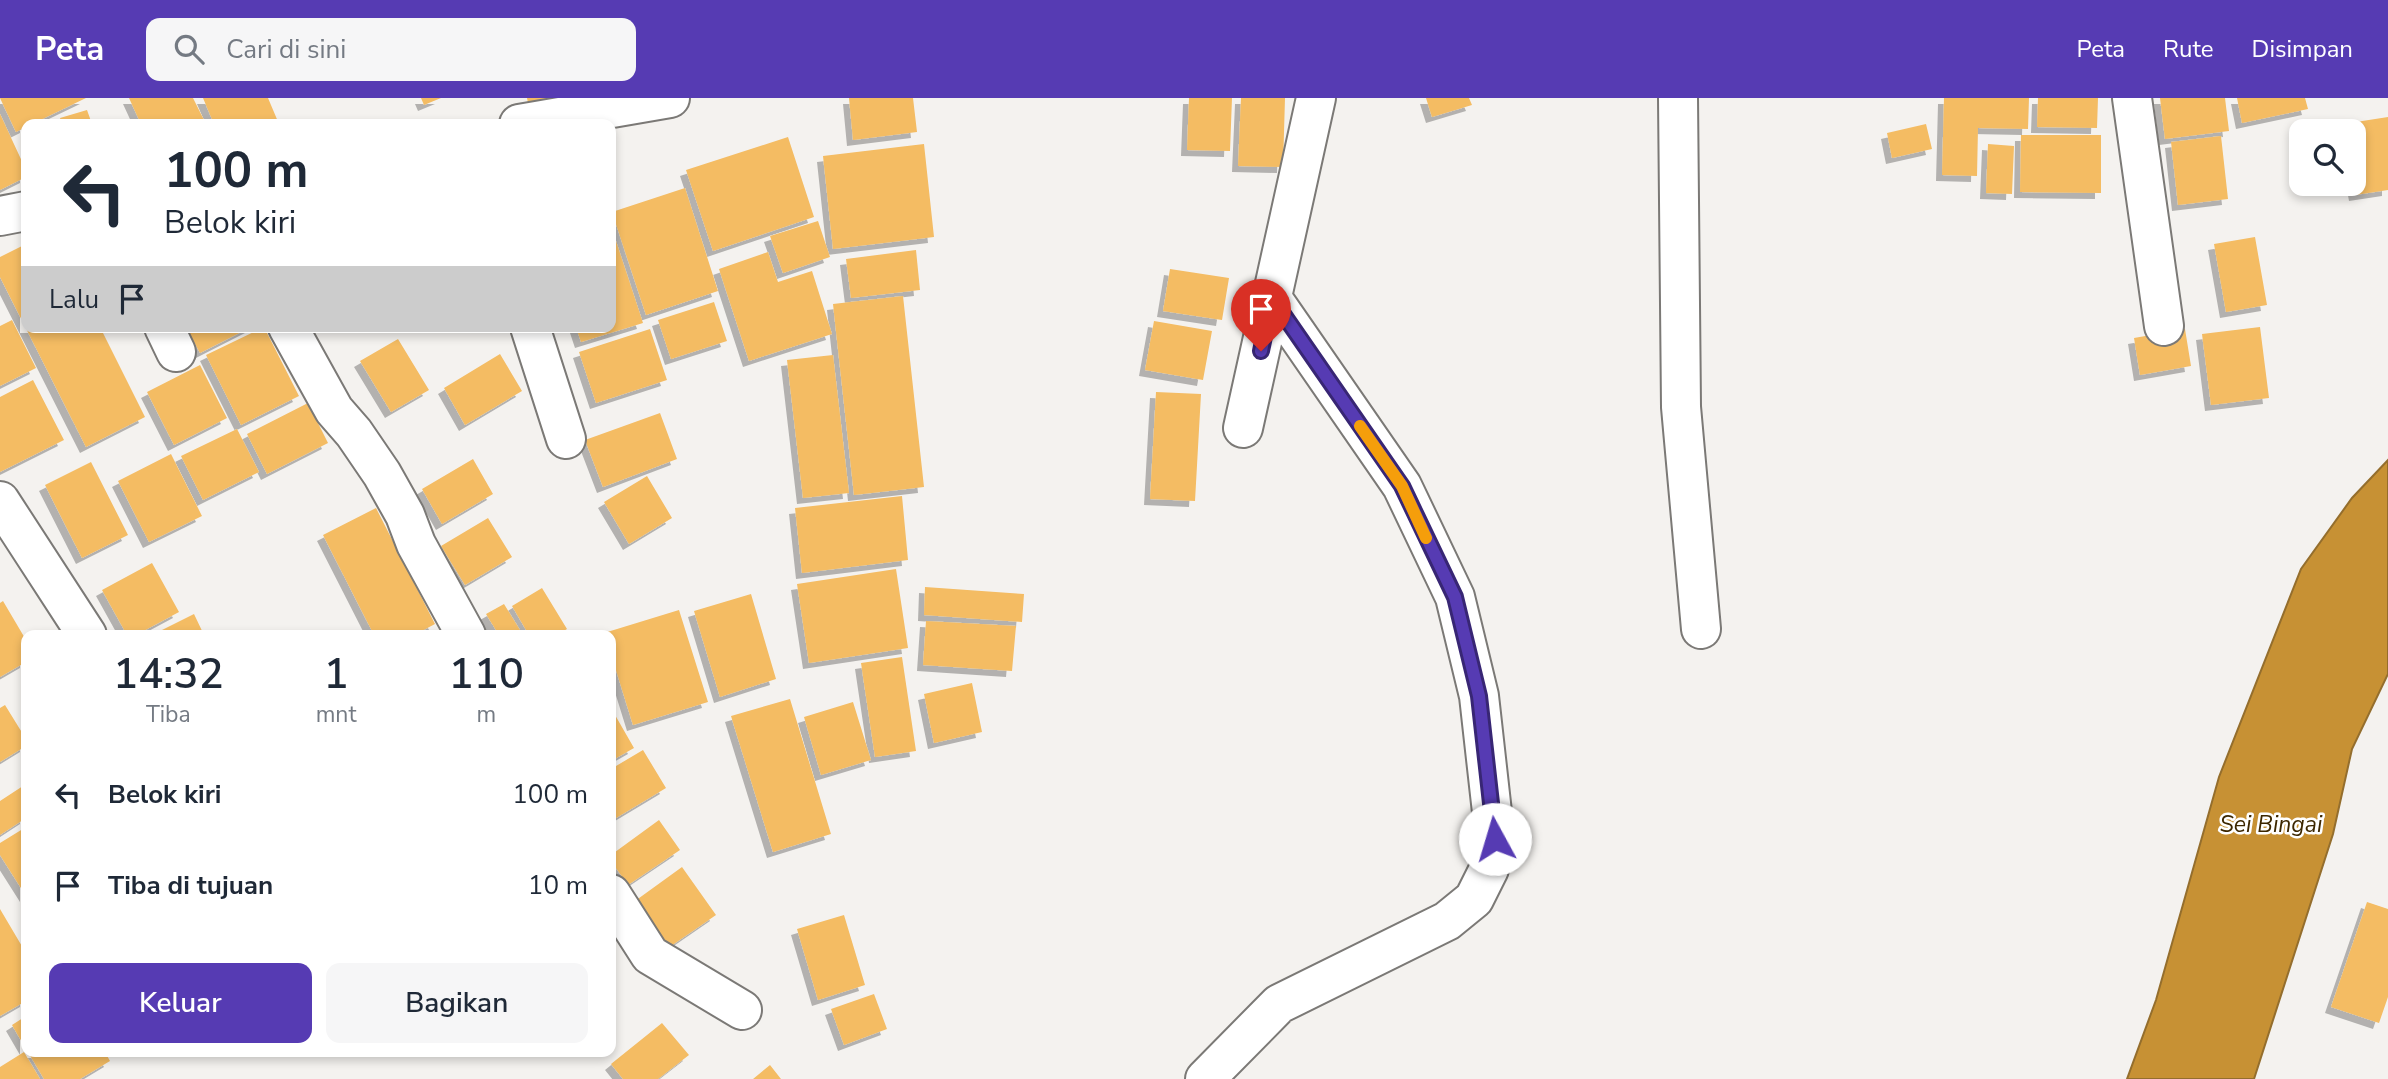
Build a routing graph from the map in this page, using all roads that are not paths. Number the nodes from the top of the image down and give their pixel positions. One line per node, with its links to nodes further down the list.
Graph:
1 (670, 98): 5 (street)
2 (1316, 98): 8 (street)
3 (1678, 98): 15 (street)
4 (2132, 98): 9 (street)
5 (548, 119)
6 (21, 212): 7 (street)
7 (0, 216)
8 (1272, 298): 12 (street); 20 (street)
9 (2164, 326)
10 (291, 333): 17 (street)
11 (532, 333): 13 (street)
12 (1243, 428)
13 (566, 439)
14 (0, 501): 16 (street)
15 (1701, 629)
16 (84, 630)
17 (463, 630)
18 (616, 902): 19 (street)
19 (741, 1010)
20 (1205, 1079)

